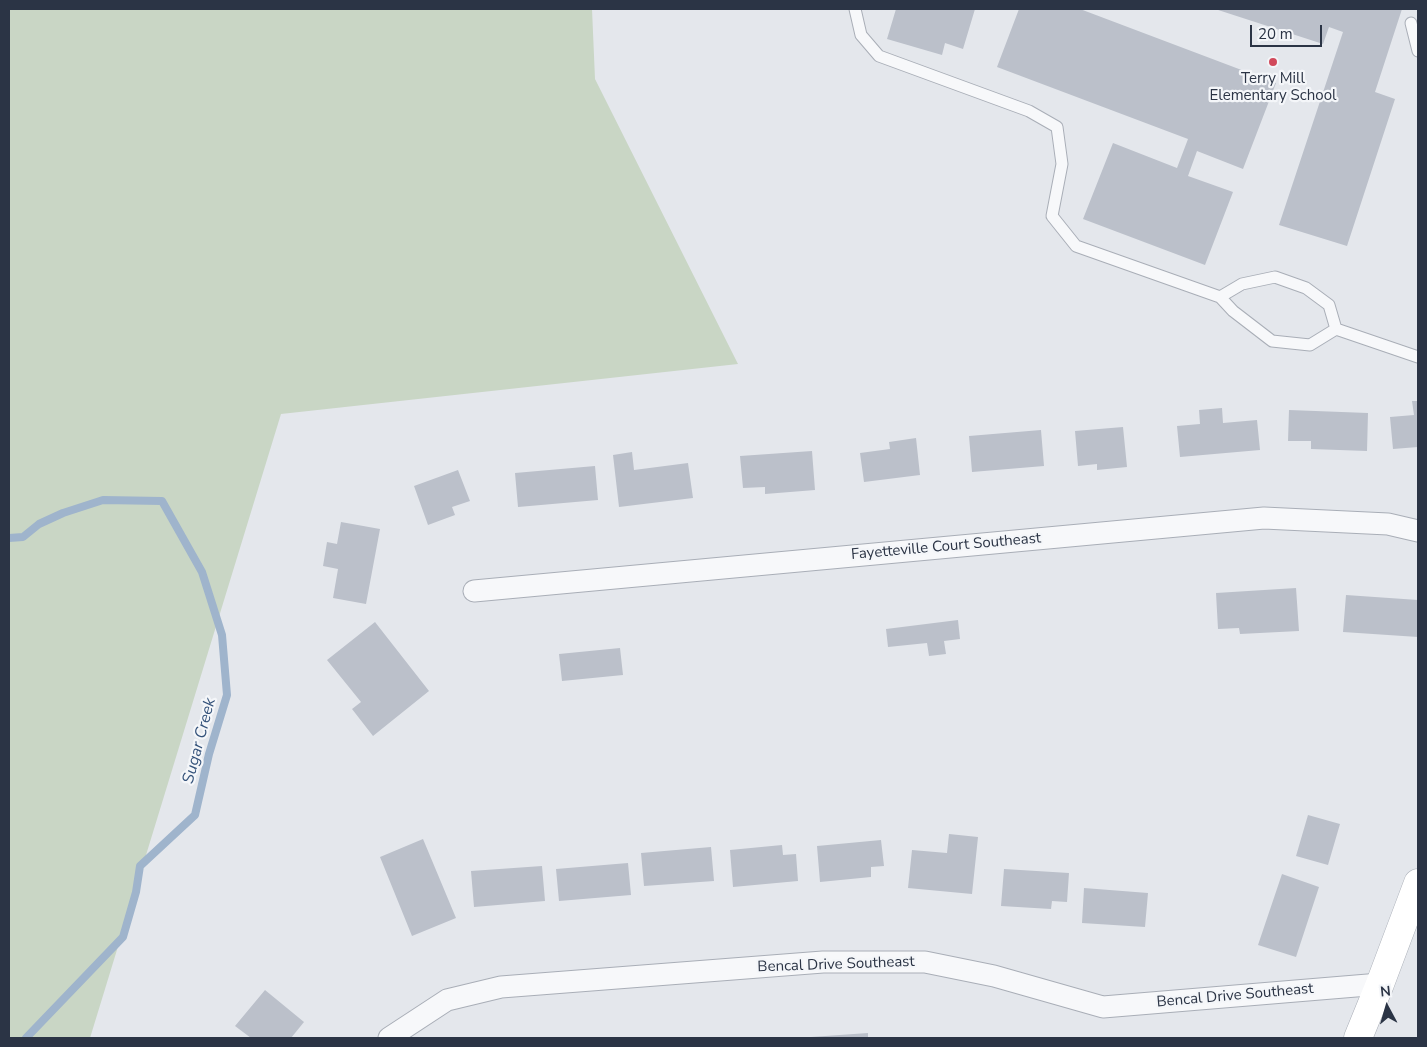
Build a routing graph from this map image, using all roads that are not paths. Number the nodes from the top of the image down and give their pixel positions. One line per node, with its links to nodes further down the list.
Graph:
1 (855, 9): 4 (lane)
2 (1411, 23): 3 (lane)
3 (1418, 50)
4 (1220, 297): 5 (lane); 5 (lane)
5 (1336, 328): 6 (lane)
6 (1418, 357)
7 (1418, 531): 8 (street, Fayetteville Court Southeast)
8 (474, 591)
9 (1415, 901): 10 (street)
10 (1380, 984): 11 (street, Bencal Drive Southeast); 12 (street)
11 (389, 1038)
12 (1358, 1038)

